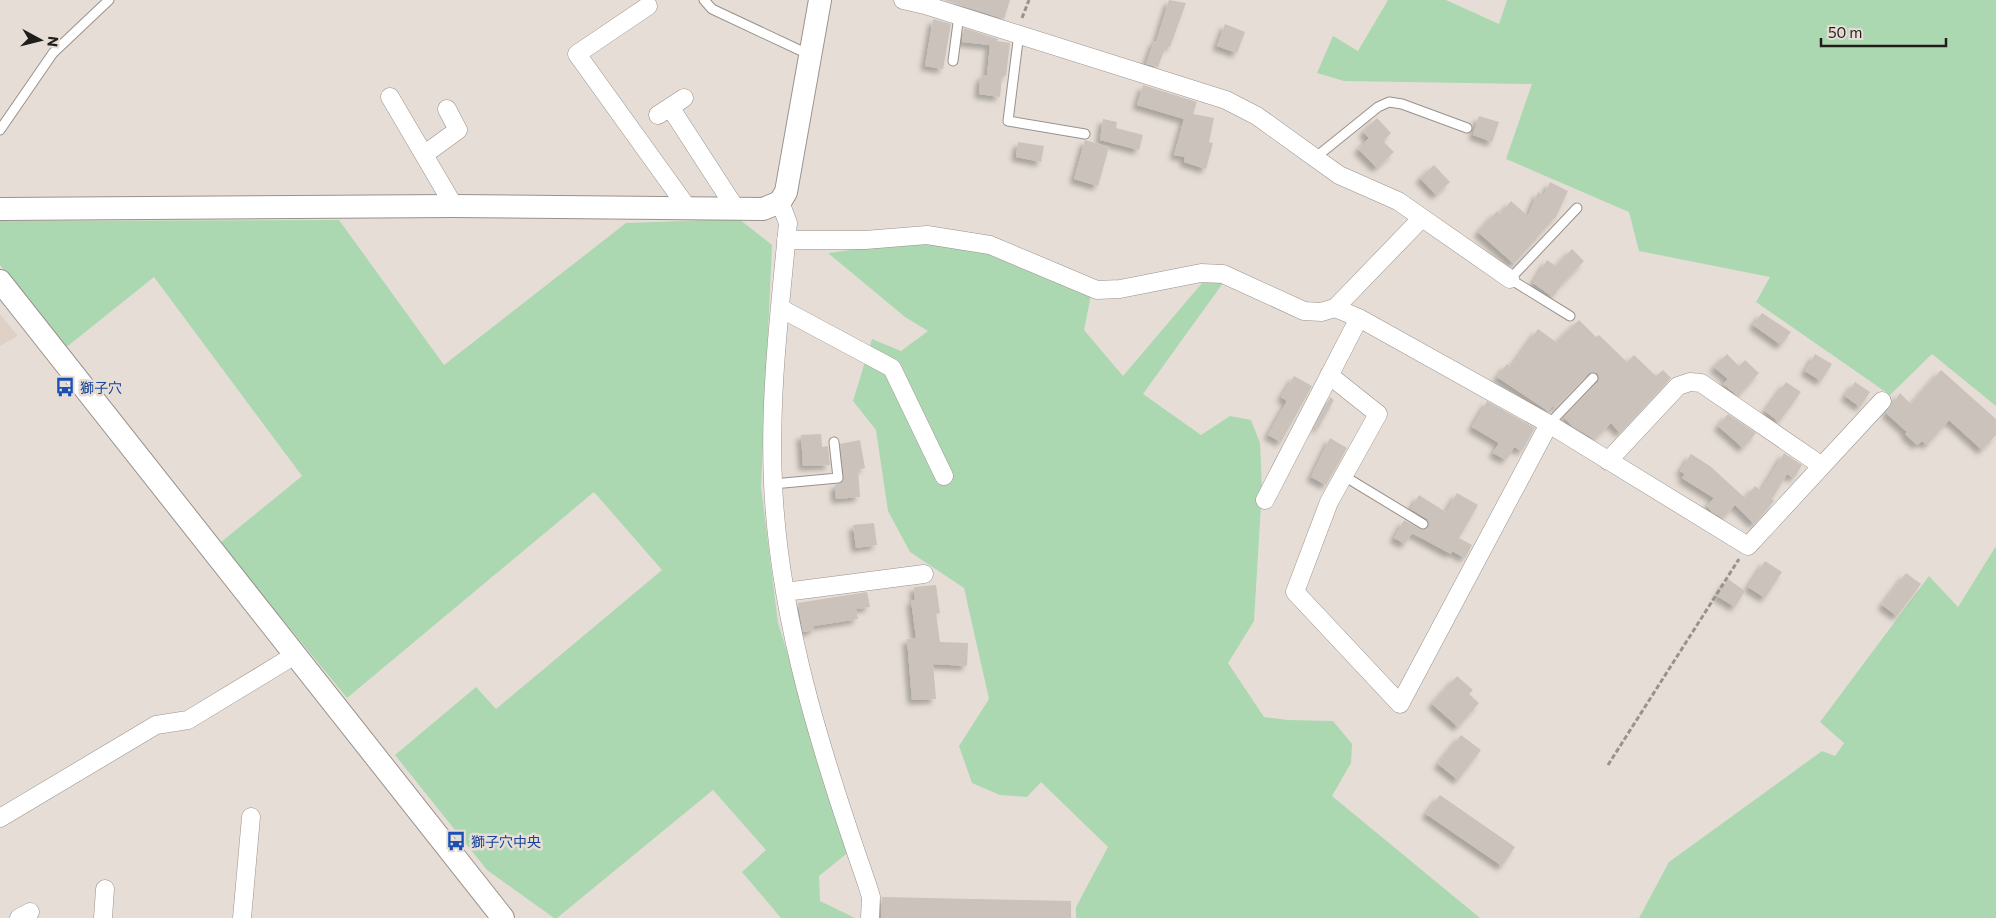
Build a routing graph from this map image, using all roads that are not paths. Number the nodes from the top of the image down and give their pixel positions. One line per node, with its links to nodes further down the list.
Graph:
1 (110, 0): 15 (lane)
2 (704, 0): 9 (lane)
3 (820, 0): 9 (street)
4 (903, 0): 5 (street)
5 (926, 2): 7 (street)
6 (648, 6): 21 (street)
7 (959, 15): 8 (street); 10 (lane)
8 (1016, 33): 16 (lane); 18 (street)
9 (810, 55): 19 (street)
10 (953, 61)
11 (390, 97): 17 (street)
12 (670, 107): 24 (street)
13 (447, 109): 17 (street)
14 (1467, 128): 18 (lane)
15 (0, 130)
16 (1085, 134)
17 (425, 154): 20 (street)
18 (1316, 157): 25 (street)
19 (780, 202): 24 (street); 26 (street)
20 (454, 206): 21 (street); 23 (street)
21 (687, 207): 24 (street)
22 (1577, 208): 27 (lane)
23 (0, 209)
24 (736, 209)
25 (1422, 219): 27 (street); 30 (street)
26 (786, 240): 29 (street); 30 (street)
27 (1510, 279): 31 (lane)
28 (0, 281): 47 (street)
29 (780, 308): 40 (street); 42 (street)
30 (1335, 308): 32 (street)
31 (1570, 316)
32 (1359, 318): 33 (street); 36 (street)
33 (1329, 375): 41 (street); 43 (street)
34 (1593, 378): 36 (lane)
35 (1882, 401): 39 (street)
36 (1549, 424): 38 (street); 41 (street)
37 (834, 442): 42 (lane)
38 (1608, 461): 39 (street); 39 (street)
39 (1822, 466)
40 (944, 476)
41 (1344, 476): 44 (lane)
42 (773, 484): 46 (street)
43 (1265, 500)
44 (1423, 524)
45 (924, 574): 46 (street)
46 (785, 592): 54 (street)
47 (295, 655): 49 (street); 53 (street)
48 (251, 817): 51 (street)
49 (0, 818)
50 (105, 889): 52 (street)
51 (246, 917)
52 (103, 918)
53 (503, 918)
54 (870, 918)

